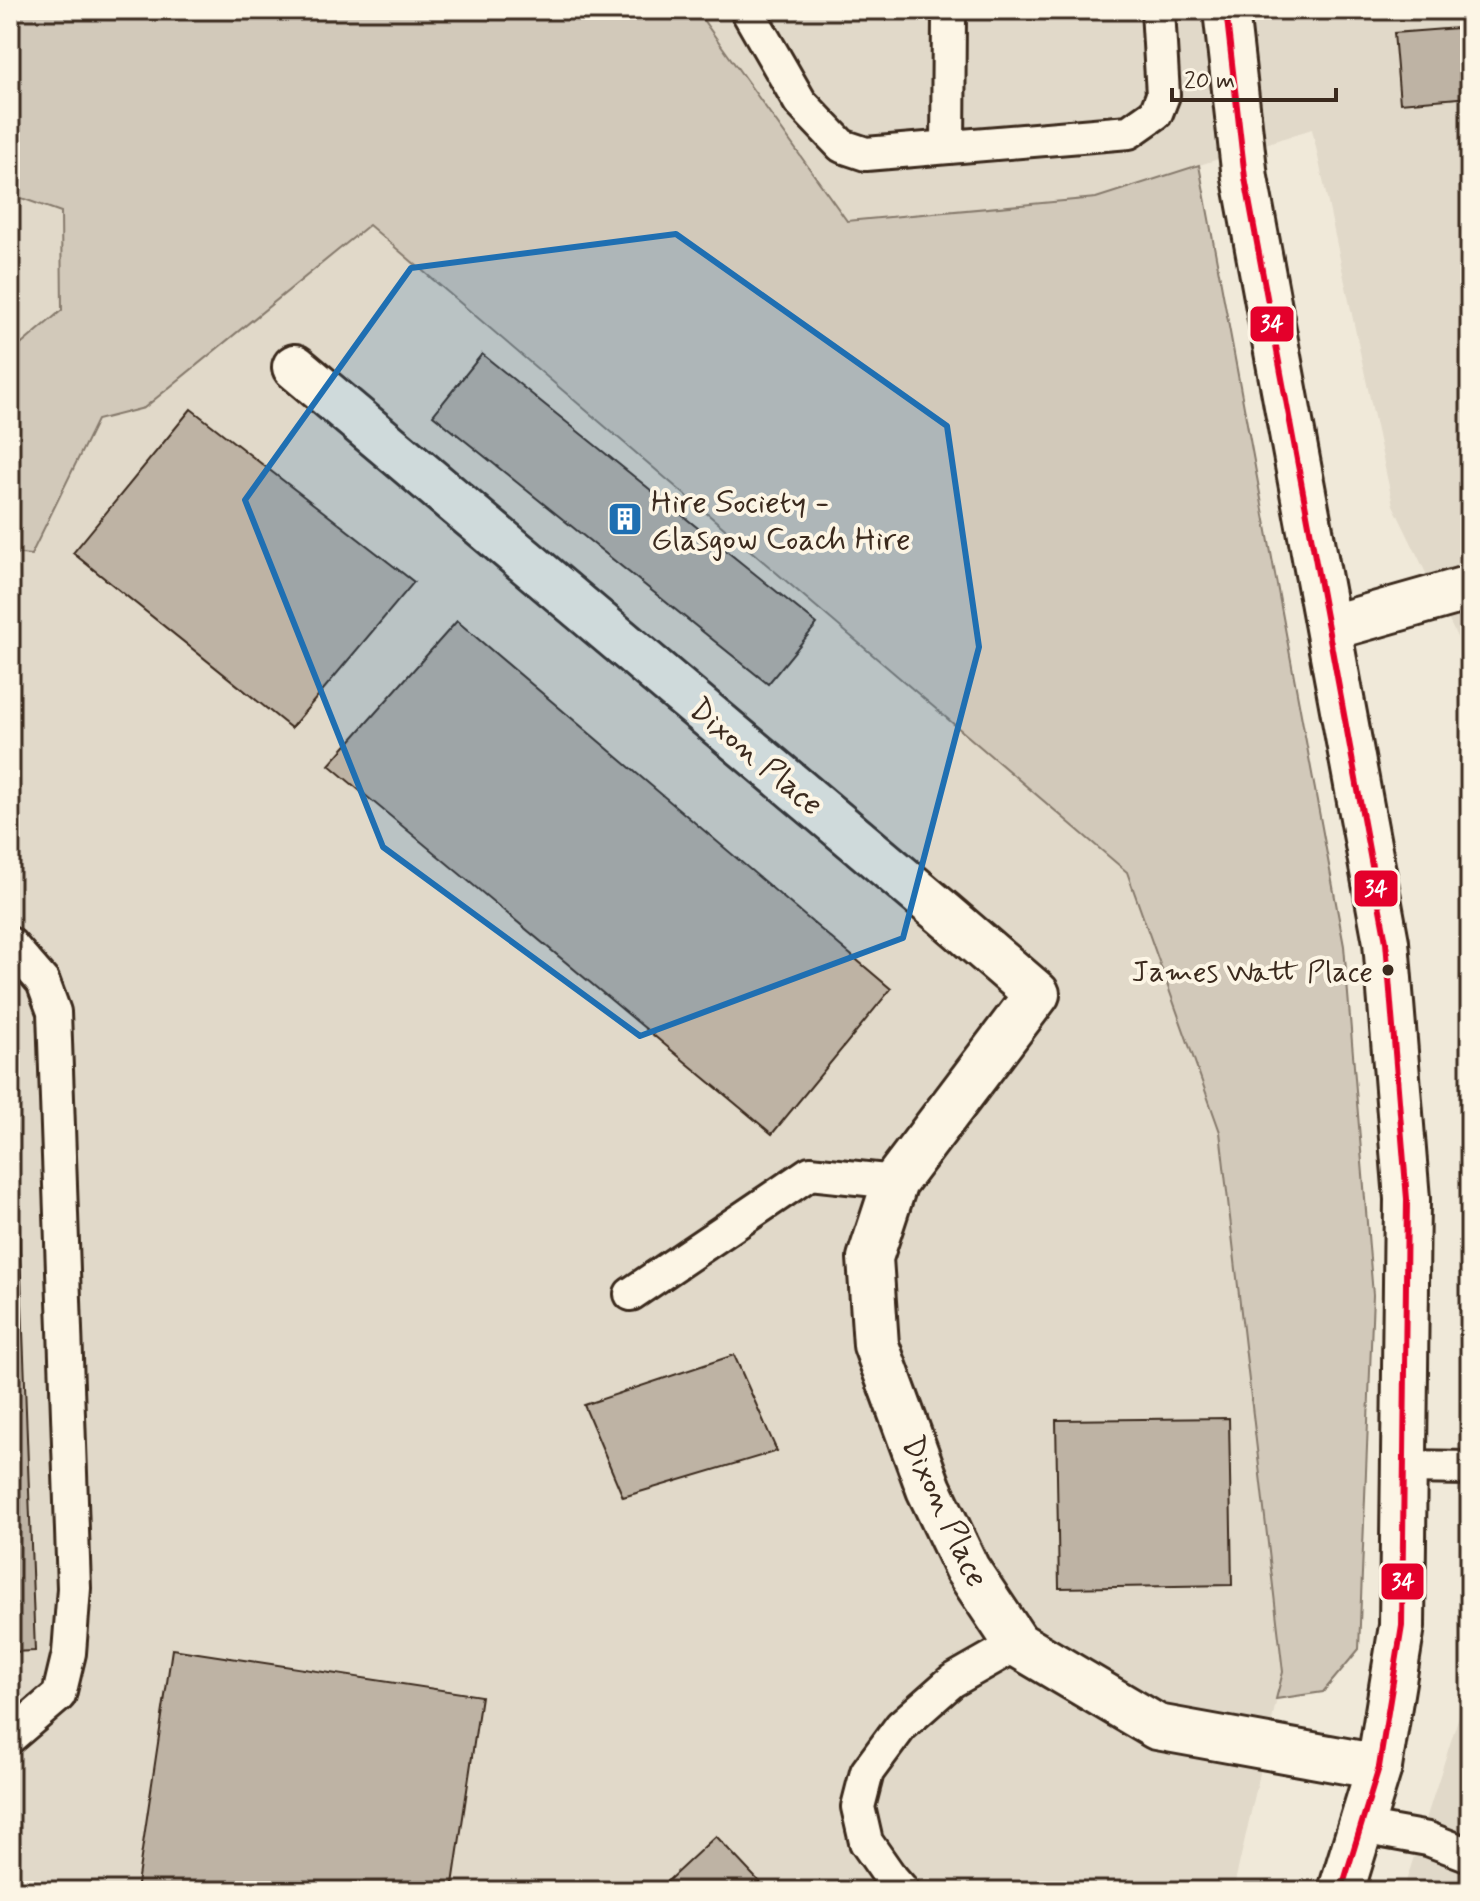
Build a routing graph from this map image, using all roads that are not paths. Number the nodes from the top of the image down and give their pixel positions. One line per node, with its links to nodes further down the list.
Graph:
1 (747, 10): 5 (lane)
2 (1158, 10): 5 (lane)
3 (1226, 10): 8 (street)
4 (949, 17): 5 (lane)
5 (948, 147)
6 (295, 367): 10 (street, Dixon Place)
7 (1470, 588): 8 (street)
8 (1329, 628): 12 (street)
9 (10, 944): 15 (lane)
10 (895, 1182): 11 (lane); 14 (street, Dixon Place)
11 (631, 1294)
12 (1405, 1467): 13 (lane); 16 (street)
13 (1470, 1468)
14 (1017, 1644): 16 (street, Dixon Place); 19 (lane)
15 (10, 1737)
16 (1379, 1767): 17 (street)
17 (1361, 1827): 18 (lane); 20 (street)
18 (1470, 1855)
19 (903, 1891)
20 (1341, 1891)

